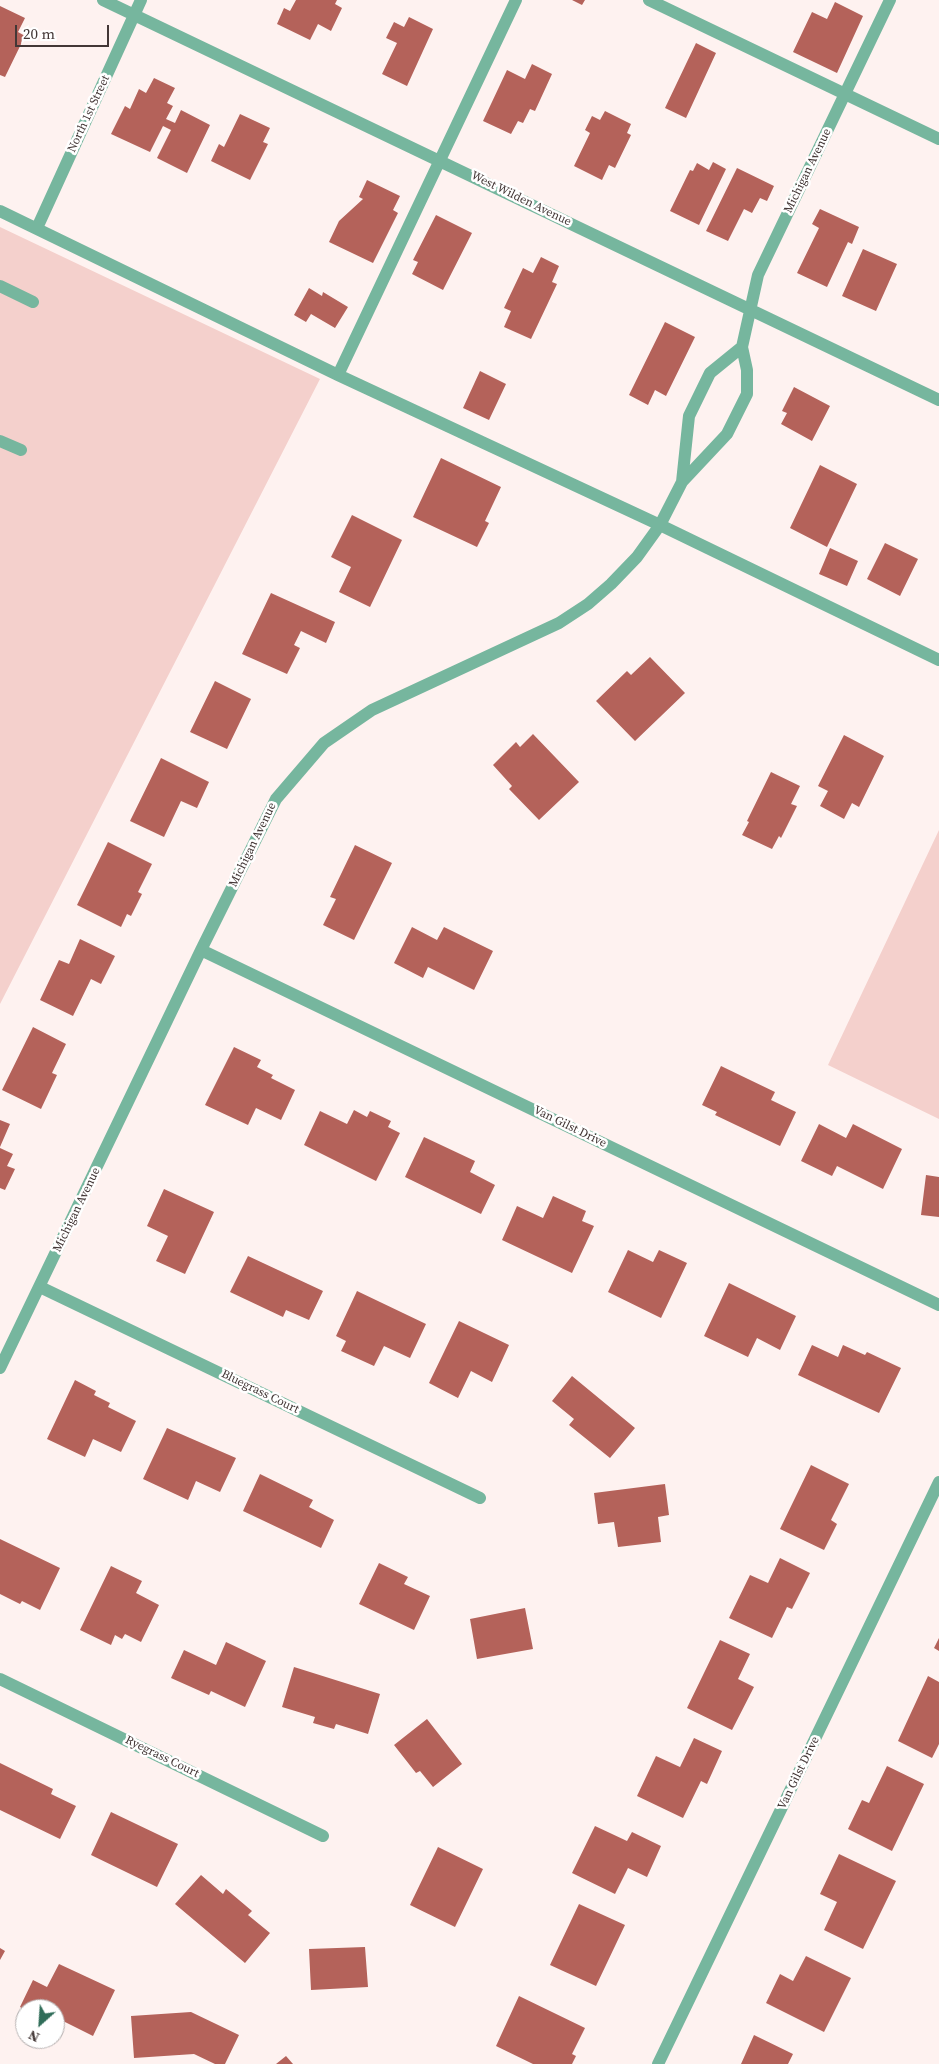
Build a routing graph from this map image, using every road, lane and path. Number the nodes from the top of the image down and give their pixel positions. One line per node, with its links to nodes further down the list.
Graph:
1 (103, 0): 6 (street, West Wilden Avenue)
2 (141, 0): 6 (street, North 1st Street)
3 (516, 0): 9 (street)
4 (649, 0): 7 (street)
5 (890, 0): 7 (street, Michigan Avenue)
6 (135, 15): 9 (street, West Wilden Avenue); 11 (street, North 1st Street)
7 (845, 94): 8 (street); 14 (street, Michigan Avenue)
8 (939, 139)
9 (440, 160): 14 (street, West Wilden Avenue); 16 (street)
10 (0, 211): 11 (street)
11 (37, 228): 16 (street)
12 (0, 286): 13 (street)
13 (32, 302)
14 (749, 309): 15 (street, Michigan Avenue); 17 (street, West Wilden Avenue)
15 (742, 347): 20 (street, Michigan Avenue); 20 (street, Michigan Avenue)
16 (338, 375): 21 (street)
17 (939, 400)
18 (0, 441): 19 (street)
19 (21, 450)
20 (682, 482): 21 (street, Michigan Avenue)
21 (660, 525): 22 (street); 23 (street, Michigan Avenue)
22 (939, 660)
23 (201, 950): 24 (street, Michigan Avenue); 25 (street, Van Gilst Drive)
24 (40, 1287): 26 (street, Michigan Avenue); 28 (street, Bluegrass Court)
25 (939, 1305)
26 (0, 1368)
27 (939, 1482): 31 (street, Van Gilst Drive)
28 (480, 1498)
29 (0, 1679): 30 (street, Ryegrass Court)
30 (323, 1836)
31 (658, 2064)

